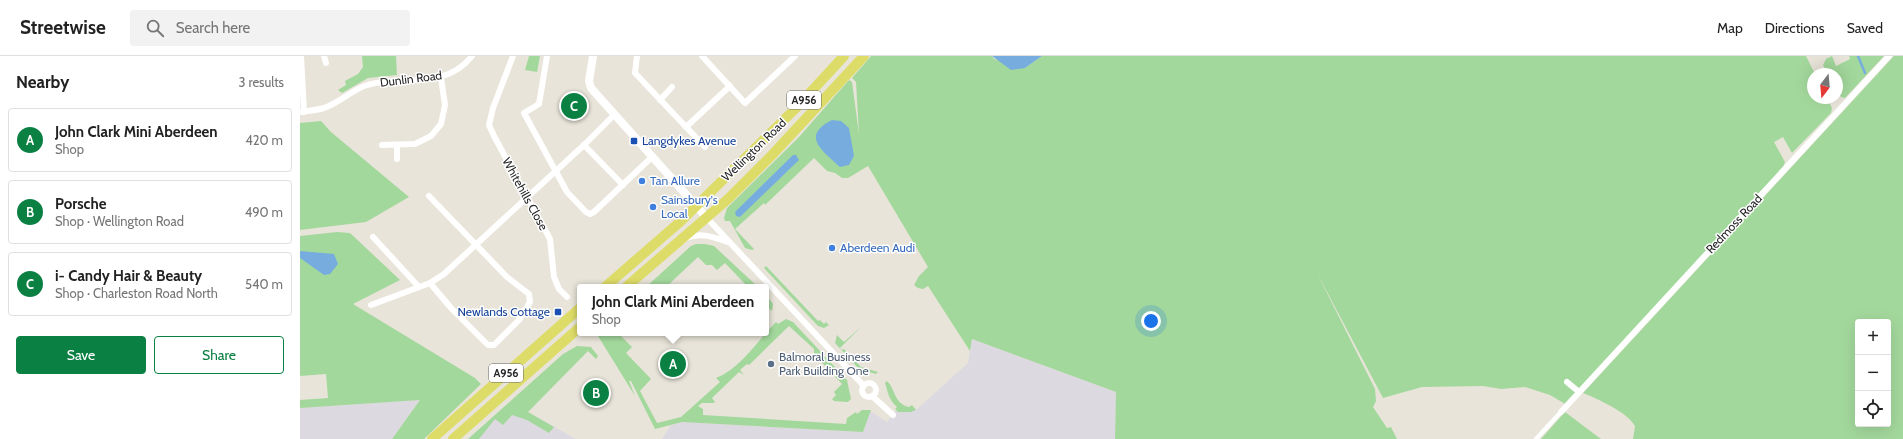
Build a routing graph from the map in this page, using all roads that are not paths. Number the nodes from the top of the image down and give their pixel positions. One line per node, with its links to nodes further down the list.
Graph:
1 (301, 56): 18 (street)
2 (324, 56): 13 (street)
3 (472, 56): 14 (street, Dunlin Road)
4 (513, 56): 30 (street, Whitehills Close)
5 (547, 56): 27 (street)
6 (593, 56): 19 (street)
7 (637, 56): 17 (street)
8 (702, 56): 15 (street)
9 (795, 56): 15 (street)
10 (844, 56): 31 (main road, Wellington Road / A956)
11 (864, 56): 32 (main road, Wellington Road / A956)
12 (1889, 56): 49 (street, Redmoss Road)
13 (326, 63)
14 (441, 78): 18 (street, Dunlin Road); 23 (street)
15 (730, 86): 20 (street)
16 (672, 87): 17 (street)
17 (660, 100): 20 (street)
18 (302, 112)
19 (614, 115): 21 (street); 25 (street)
20 (686, 127): 24 (street)
21 (584, 144): 27 (street); 28 (street)
22 (382, 145): 23 (street)
23 (397, 145): 26 (street)
24 (705, 147)
25 (653, 156): 28 (street); 31 (street)
26 (397, 159)
27 (554, 171): 28 (street); 30 (street)
28 (623, 185)
29 (429, 196): 36 (street)
30 (527, 197): 36 (street); 43 (street, Whitehills Close)
31 (697, 206): 32 (street); 38 (main road, Wellington Road / A956)
32 (707, 218): 34 (main road, Wellington Road / A956); 35 (street)
33 (373, 238): 42 (street)
34 (683, 239): 35 (street); 39 (main road, Wellington Road / A956)
35 (729, 243): 40 (street)
36 (476, 245): 37 (street); 37 (street)
37 (430, 283): 42 (street)
38 (608, 284)
39 (630, 284)
40 (768, 284)
41 (769, 285): 48 (street)
42 (419, 287): 44 (street)
43 (567, 297)
44 (372, 305)
45 (577, 311): 53 (main road, A956)
46 (577, 330): 54 (main road, A956)
47 (1567, 382): 49 (street)
48 (864, 386): 50 (street); 50 (street)
49 (1579, 392): 51 (street, Redmoss Road)
50 (872, 396): 52 (street)
51 (1561, 412): 55 (street, Redmoss Road)
52 (893, 415)
53 (432, 439)
54 (453, 439)
55 (1536, 439)

